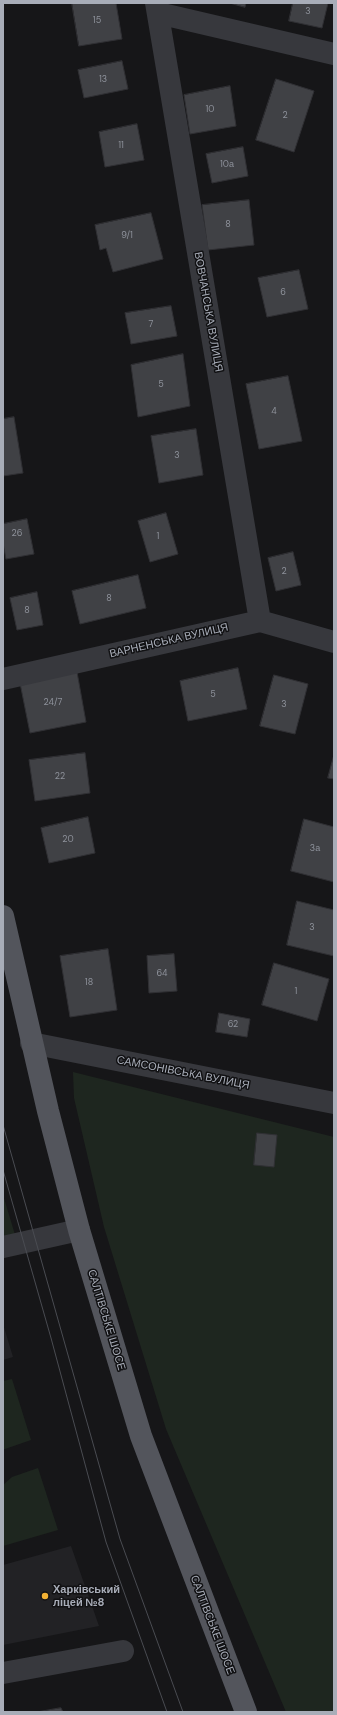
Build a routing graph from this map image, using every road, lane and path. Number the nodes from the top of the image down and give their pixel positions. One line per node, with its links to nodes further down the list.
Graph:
1 (157, 8): 2 (street); 3 (street, ВОВЧАНСЬКА ВУЛИЦЯ)
2 (334, 54)
3 (260, 621): 4 (street, ВАРНЕНСЬКА ВУЛИЦЯ); 5 (street, ВАРНЕНСЬКА ВУЛИЦЯ)
4 (334, 642)
5 (3, 679)
6 (3, 916): 7 (main road, САЛТІВСЬКЕ ШОСЕ)
7 (31, 1044): 8 (street, САМСОНІВСЬКА ВУЛИЦЯ); 9 (main road, САЛТІВСЬКЕ ШОСЕ)
8 (334, 1103)
9 (80, 1230): 10 (street); 13 (main road, САЛТІВСЬКЕ ШОСЕ)
10 (3, 1247)
11 (123, 1651): 12 (street)
12 (3, 1673)
13 (246, 1712)

